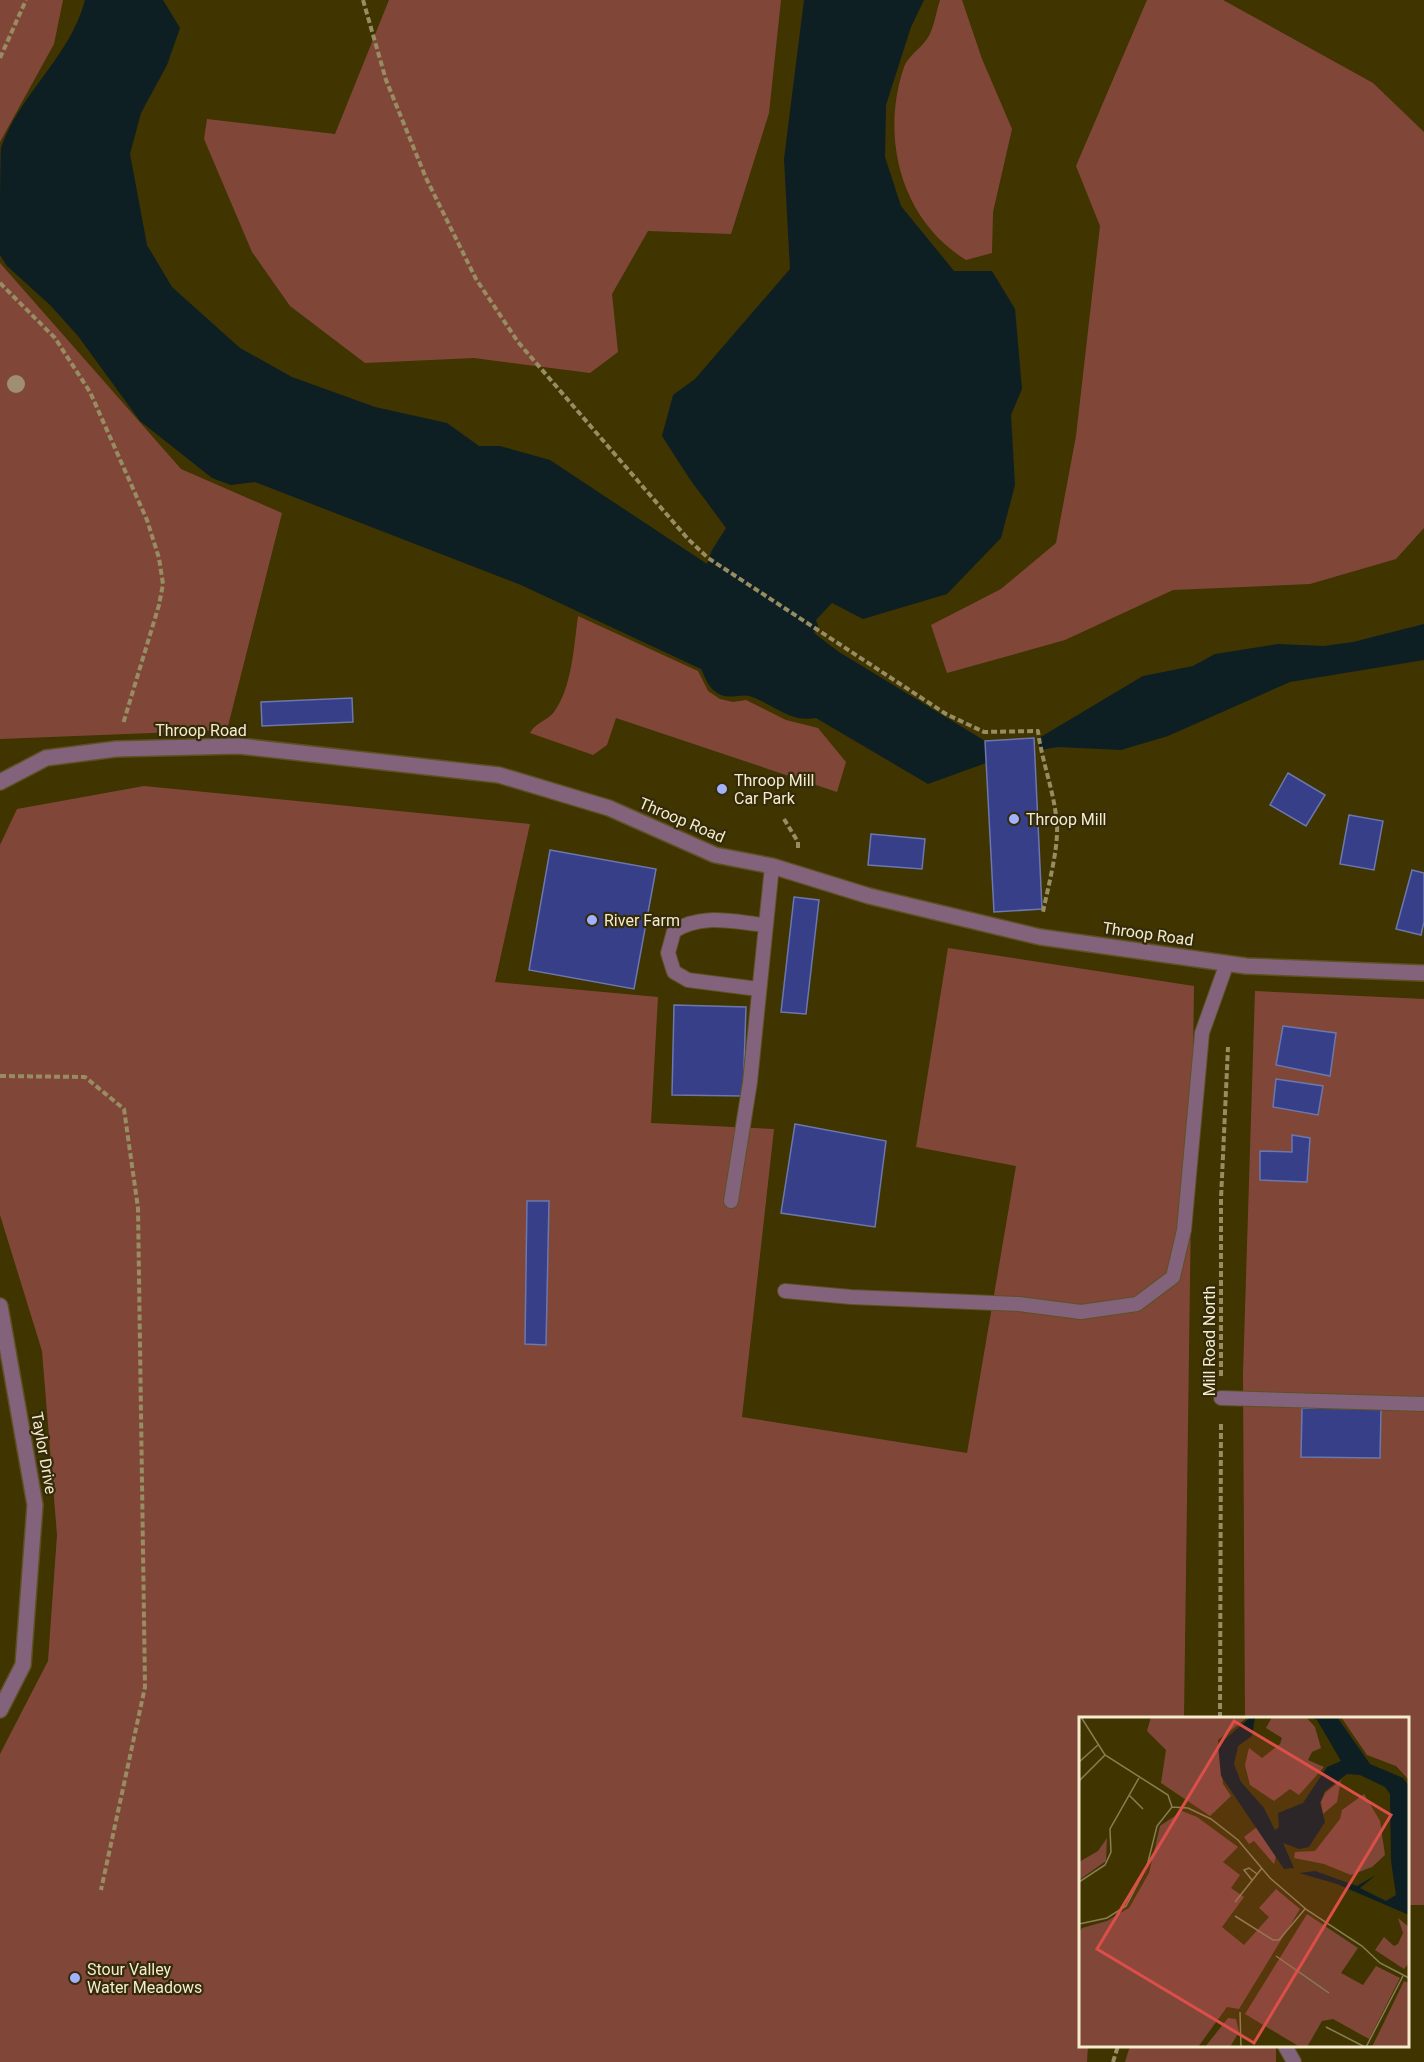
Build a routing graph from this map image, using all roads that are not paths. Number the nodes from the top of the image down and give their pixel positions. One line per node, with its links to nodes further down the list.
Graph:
1 (0, 782): 2 (street, Throop Road)
2 (771, 866): 3 (lane); 4 (street, Throop Road)
3 (765, 925): 6 (lane); 6 (lane)
4 (1227, 963): 5 (street, Throop Road); 8 (lane)
5 (1424, 973)
6 (758, 989): 7 (lane)
7 (730, 1201)
8 (785, 1291)
9 (0, 1306): 12 (street, Taylor Drive)
10 (1221, 1398): 11 (lane)
11 (1424, 1404)
12 (0, 1710)
13 (1286, 2047): 14 (lane)
14 (1294, 2062)

